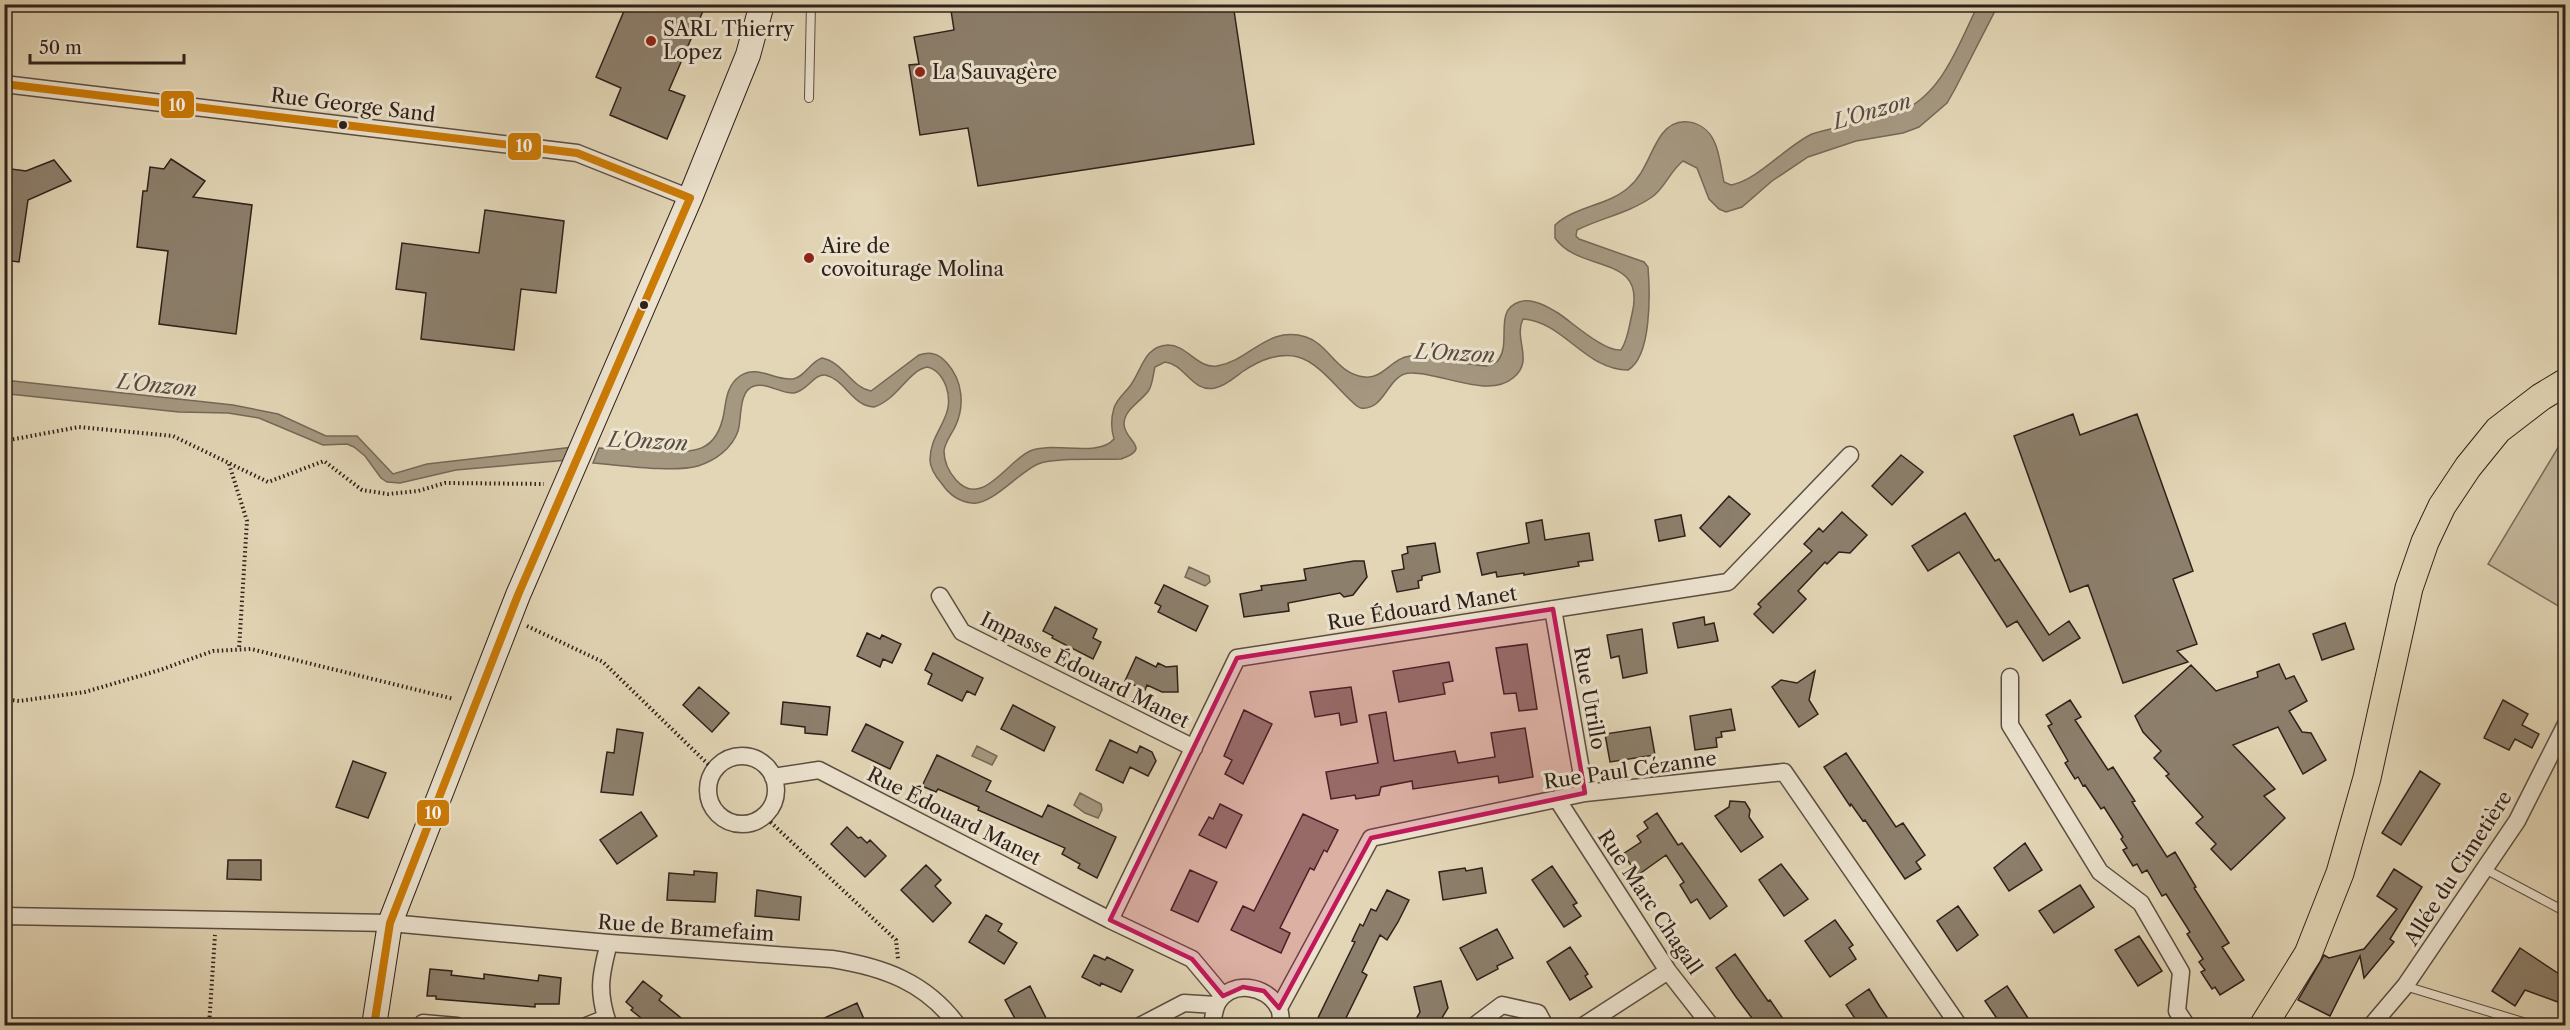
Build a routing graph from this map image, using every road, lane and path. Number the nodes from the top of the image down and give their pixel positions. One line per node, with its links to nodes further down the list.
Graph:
1 (762, 4): 5 (street)
2 (811, 4): 4 (lane)
3 (4, 84): 5 (street, Rue George Sand)
4 (809, 98)
5 (690, 198): 10 (street)
6 (2565, 382): 37 (main road)
7 (4, 441): 9 (path)
8 (1850, 456): 12 (street, Rue Édouard Manet)
9 (229, 463): 10 (path); 14 (path)
10 (566, 483): 13 (street)
11 (940, 596): 19 (street, Impasse Édouard Manet)
12 (1553, 609): 19 (street, Rue Édouard Manet); 22 (street, Rue Utrillo)
13 (509, 617): 17 (street); 20 (path)
14 (239, 650): 16 (path); 17 (path)
15 (2010, 677): 53 (street)
16 (4, 699)
17 (475, 705): 30 (street)
18 (2565, 724): 25 (street, Allée du Cimetière)
19 (1194, 748): 29 (street, Rue Édouard Manet)
20 (714, 770): 21 (street); 24 (street)
21 (773, 777): 24 (street); 29 (street, Rue Édouard Manet)
22 (1585, 794): 23 (street, Rue Paul Cézanne); 52 (street, Rue Paul Cézanne)
23 (1557, 799): 32 (street, Rue Marc Chagall); 36 (street, Rue Paul Cézanne)
24 (764, 816): 33 (path)
25 (2485, 869): 26 (lane); 34 (street, Allée du Cimetière)
26 (2565, 912)
27 (4, 916): 28 (street, Rue de Bramefaim)
28 (216, 920): 30 (street, Rue de Bramefaim); 40 (path)
29 (1110, 921): 35 (street, Rue Édouard Manet)
30 (390, 923): 31 (street, Rue de Bramefaim); 41 (street)
31 (609, 943): 33 (street, Rue de Bramefaim); 38 (street)
32 (1668, 970): 50 (street); 51 (street, Rue Marc Chagall)
33 (901, 977): 44 (street, Rue de Bramefaim)
34 (2405, 986): 54 (street, Allée du Cimetière); 55 (lane)
35 (1219, 1000): 36 (street); 45 (street); 46 (street)
36 (1279, 1008): 47 (street)
37 (2270, 1015)
38 (607, 1022): 43 (street)
39 (423, 1023): 42 (street)
40 (209, 1026)
41 (374, 1026)
42 (457, 1026)
43 (586, 1026)
44 (958, 1026)
45 (1140, 1026)
46 (1212, 1026)
47 (1281, 1026)
48 (1474, 1026): 49 (street)
49 (1545, 1026)
50 (1583, 1026)
51 (1711, 1026)
52 (1959, 1026)
53 (2187, 1026)
54 (2371, 1026)
55 (2536, 1026)

